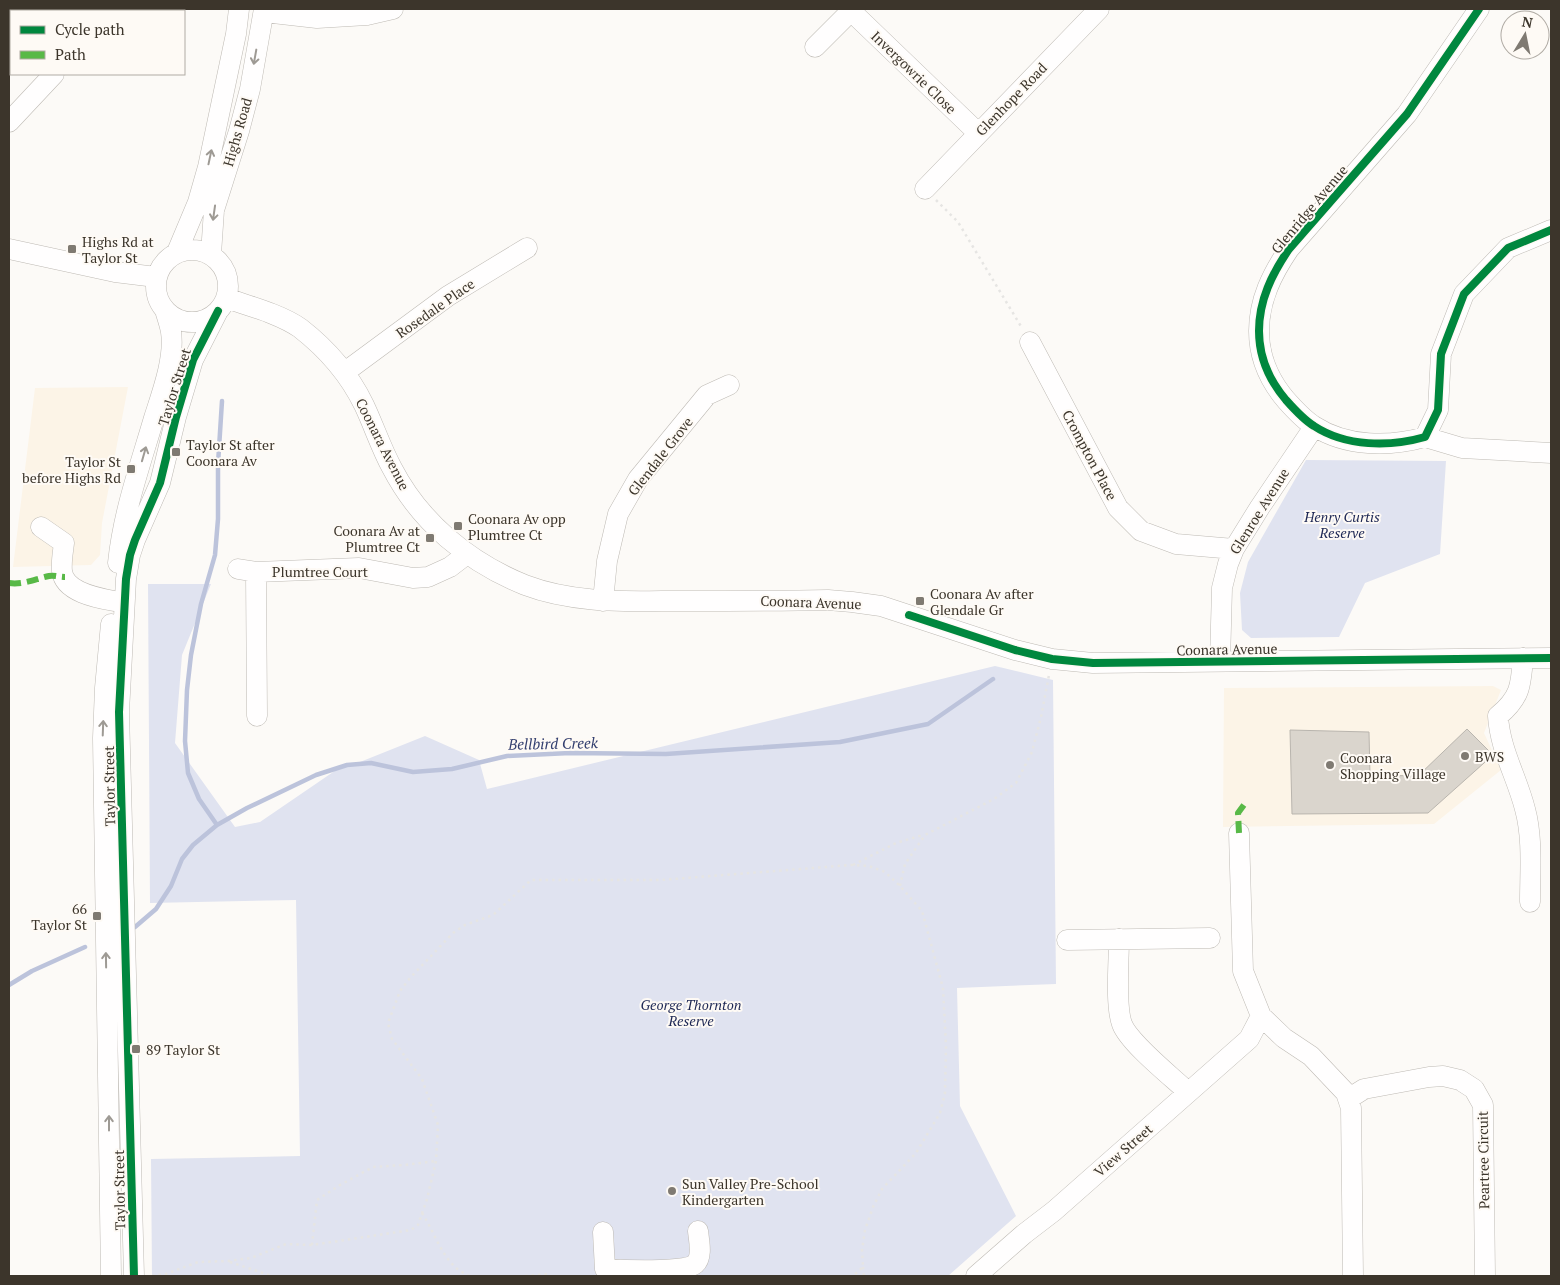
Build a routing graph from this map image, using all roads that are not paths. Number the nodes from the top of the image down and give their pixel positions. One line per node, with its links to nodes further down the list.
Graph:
1 (239, 9): 15 (street, Highs Road, one-way to 1)
2 (393, 9): 5 (street)
3 (1099, 9): 10 (street, Glenhope Road)
4 (1480, 9): 23 (street, Glenridge Avenue)
5 (264, 10): 16 (street, Highs Road, one-way to 16)
6 (852, 10): 7 (street, Invergowrie Close); 10 (street, Invergowrie Close)
7 (815, 47)
8 (53, 75): 9 (street)
9 (9, 122)
10 (978, 134): 11 (street, Glenhope Road)
11 (925, 189)
12 (1551, 230): 24 (street)
13 (527, 248): 21 (street, Rosedale Place)
14 (9, 249): 17 (street)
15 (177, 252): 16 (street); 17 (street)
16 (211, 254): 18 (street)
17 (156, 277): 19 (street)
18 (222, 305): 19 (street); 21 (street, Coonara Avenue); 47 (street, Taylor Street)
19 (165, 310): 29 (street, Taylor Street, one-way to 19)
20 (1030, 342): 27 (street, Crompton Place)
21 (345, 372): 28 (street, Coonara Avenue)
22 (729, 385): 30 (street, Glendale Grove)
23 (1314, 427): 24 (street, Glenridge Avenue); 27 (street, Glenroe Avenue)
24 (1425, 437): 25 (street)
25 (1551, 453)
26 (41, 527): 29 (street)
27 (1234, 549): 33 (street, Glenroe Avenue)
28 (467, 554): 30 (street, Coonara Avenue); 34 (street, Plumtree Court)
29 (114, 600): 46 (street, Taylor Street, one-way to 29)
30 (603, 602): 33 (street, Coonara Avenue)
31 (1523, 658): 32 (street, Coonara Avenue); 33 (street, Coonara Avenue); 36 (street)
32 (1551, 658)
33 (1220, 662)
34 (257, 716)
35 (1239, 833): 40 (street)
36 (1530, 902)
37 (1210, 938): 38 (street)
38 (1119, 939): 39 (street); 41 (street)
39 (1067, 940)
40 (1261, 1016): 41 (street, View Street); 42 (street)
41 (1188, 1092): 48 (street, View Street)
42 (1348, 1099): 49 (street); 50 (street, Peartree Circuit)
43 (698, 1231): 45 (street)
44 (603, 1232): 45 (street)
45 (605, 1273)
46 (111, 1276)
47 (134, 1276)
48 (976, 1276)
49 (1353, 1276)
50 (1485, 1276)

